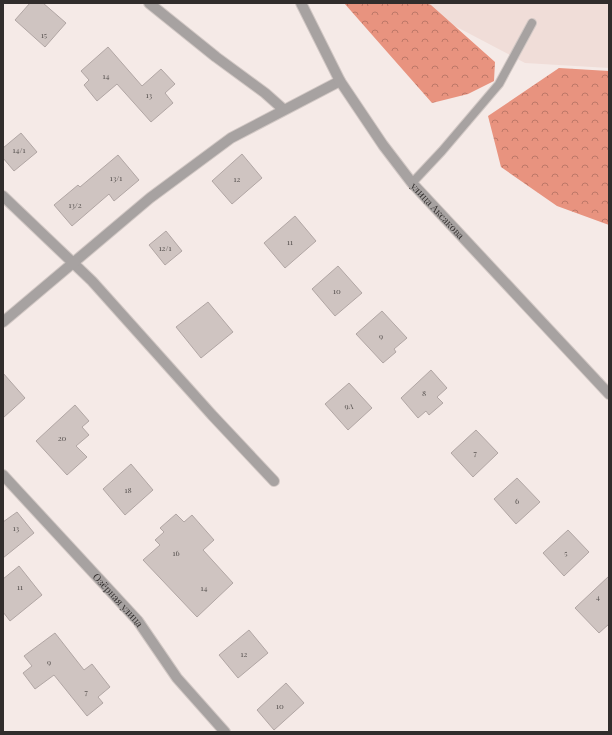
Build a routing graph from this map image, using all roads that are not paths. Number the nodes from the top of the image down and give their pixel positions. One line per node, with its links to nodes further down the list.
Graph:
1 (149, 3): 5 (street)
2 (301, 3): 4 (street, улица Аксакова)
3 (532, 23): 6 (lane)
4 (340, 80): 5 (street); 6 (street, улица Аксакова)
5 (284, 110): 8 (street)
6 (412, 183): 10 (street, улица Аксакова)
7 (3, 196): 8 (street)
8 (74, 263): 9 (street); 12 (street)
9 (3, 322)
10 (609, 394)
11 (3, 475): 13 (street, Озёрная улица)
12 (274, 481)
13 (225, 732)

